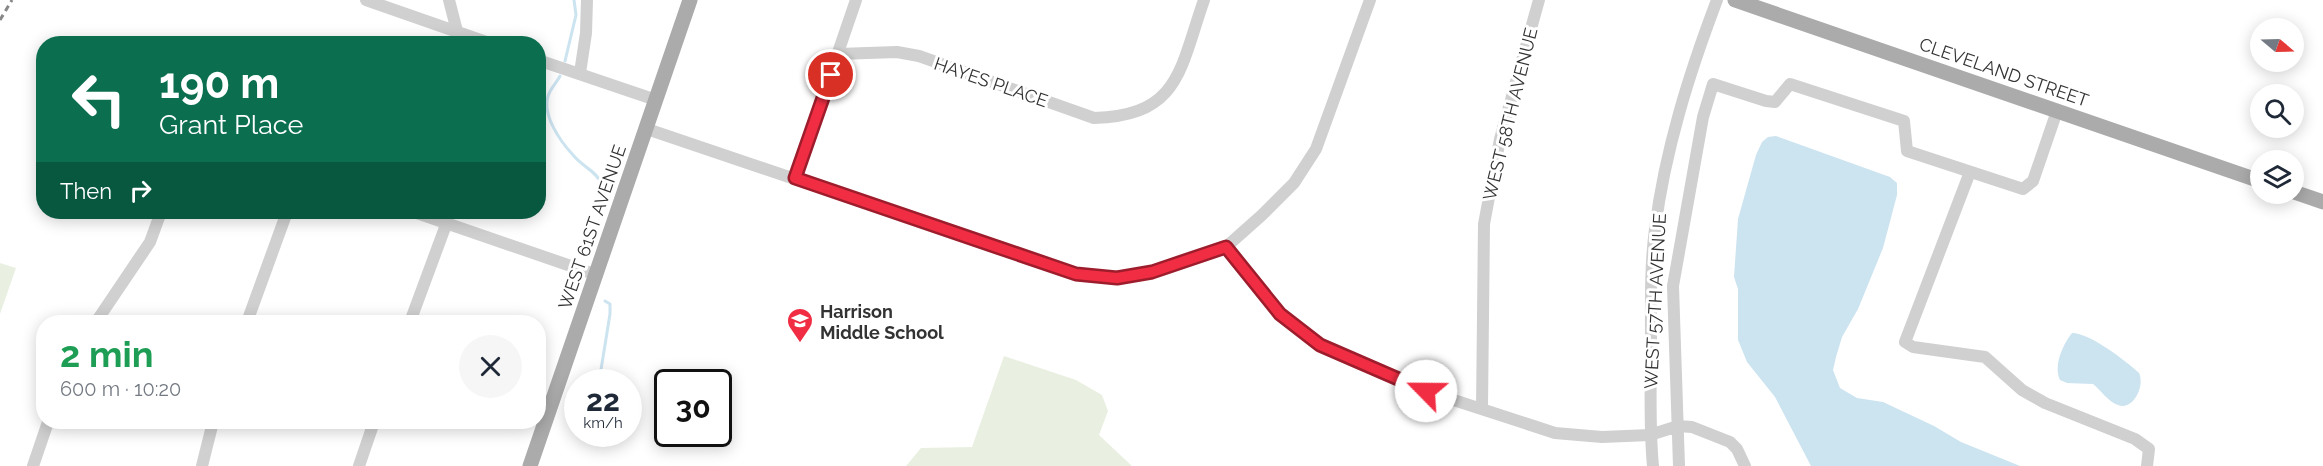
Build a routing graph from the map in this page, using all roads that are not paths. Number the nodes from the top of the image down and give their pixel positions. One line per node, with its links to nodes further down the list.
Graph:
1 (366, 0): 11 (street)
2 (449, 0): 11 (street)
3 (587, 0): 15 (street)
4 (690, 0): 16 (main road, WEST 61ST AVENUE)
5 (856, 0): 13 (street)
6 (1204, 0): 13 (street, HAYES PLACE)
7 (1370, 0): 28 (street)
8 (1539, 0): 33 (street, WEST 58TH AVENUE)
9 (1717, 0): 40 (street, WEST 57TH AVENUE)
10 (1735, 0): 17 (main road, CLEVELAND STREET)
11 (457, 31): 12 (street)
12 (470, 36)
13 (838, 54): 20 (street)
14 (546, 63): 15 (street)
15 (580, 74): 16 (street)
16 (656, 100): 18 (main road, WEST 61ST AVENUE)
17 (2057, 111): 19 (street); 21 (main road, CLEVELAND STREET)
18 (646, 129): 20 (street); 29 (main road, WEST 61ST AVENUE)
19 (1970, 172): 35 (street); 48 (street)
20 (795, 178): 28 (street)
21 (2250, 178)
22 (2304, 195): 23 (main road)
23 (2323, 202)
24 (158, 219): 30 (street)
25 (285, 219): 31 (street)
26 (437, 219): 27 (street)
27 (447, 222): 29 (street); 32 (street)
28 (1226, 247): 33 (street)
29 (597, 275): 34 (main road, WEST 61ST AVENUE)
30 (101, 315)
31 (250, 315)
32 (413, 315)
33 (1482, 408): 40 (street)
34 (546, 420)
35 (1678, 426): 40 (street); 46 (street); 47 (street)
36 (46, 429): 41 (street)
37 (211, 429): 42 (street)
38 (372, 429): 43 (street)
39 (543, 429): 44 (main road, WEST 61ST AVENUE)
40 (1650, 435): 45 (street, WEST 57TH AVENUE)
41 (33, 466)
42 (202, 466)
43 (359, 466)
44 (530, 466)
45 (1653, 466)
46 (1678, 466)
47 (1745, 466)
48 (2147, 466)

